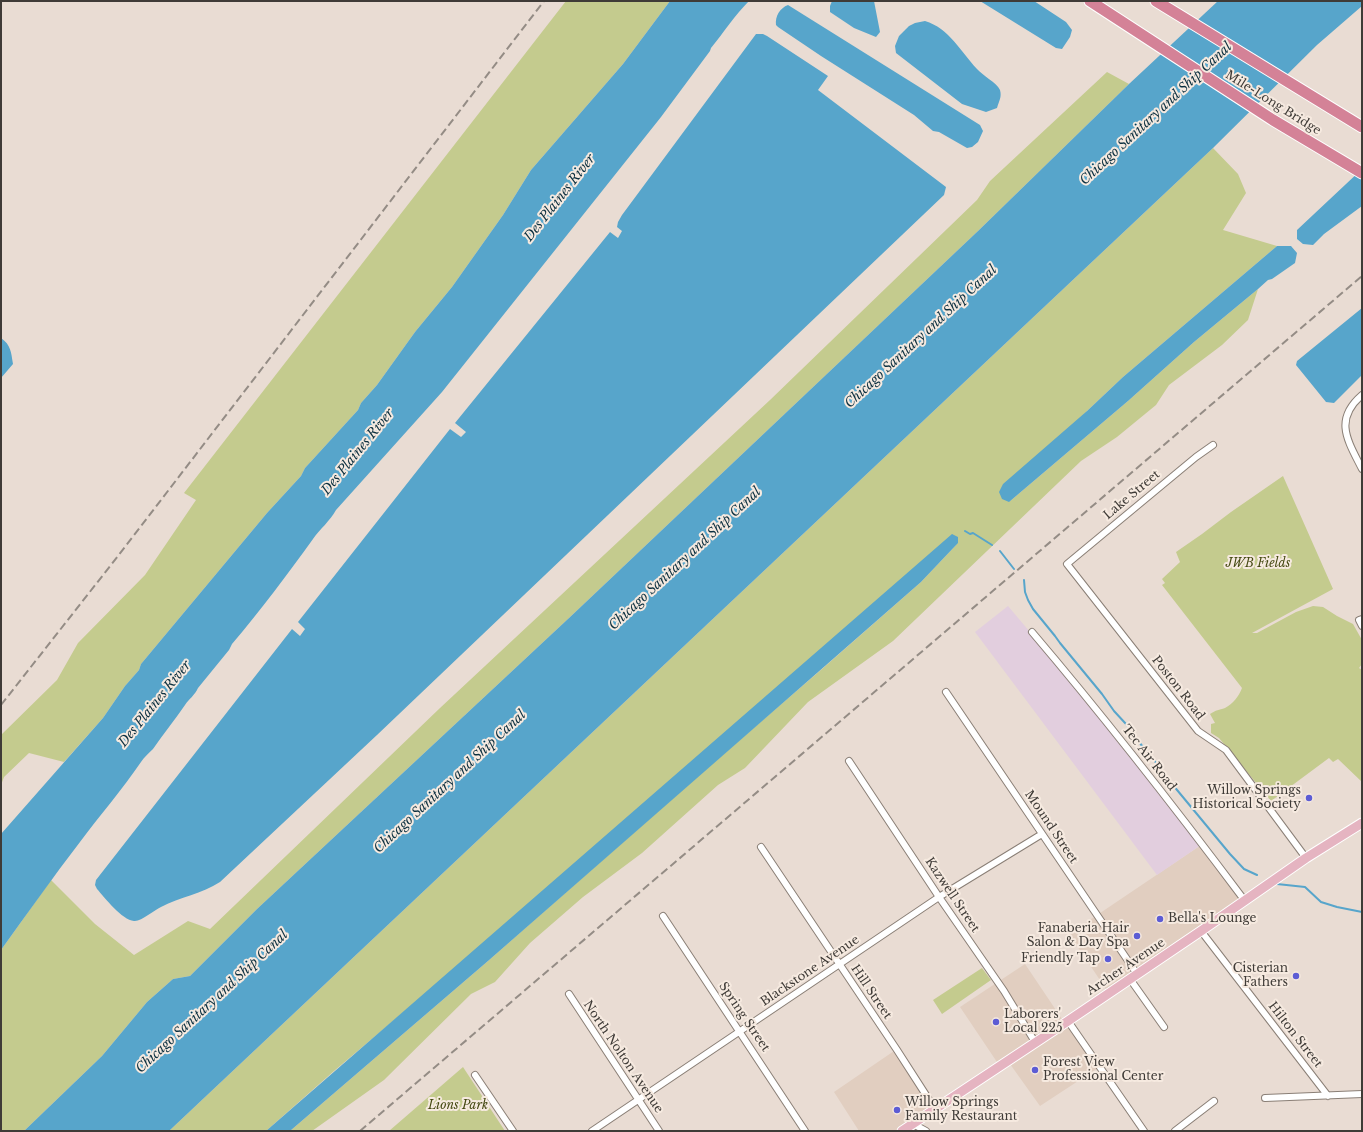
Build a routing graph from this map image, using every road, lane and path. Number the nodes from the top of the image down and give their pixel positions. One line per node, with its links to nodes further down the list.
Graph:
1 (1090, 1): 4 (highway, Mile-Long Bridge)
2 (1156, 1): 3 (highway, Mile-Long Bridge)
3 (1362, 128)
4 (1362, 173)
5 (1362, 395): 7 (street)
6 (1213, 444): 8 (street, Lake Street)
7 (1362, 469)
8 (1067, 564): 17 (street, Poston Road)
9 (1360, 619): 10 (street)
10 (1362, 626)
11 (1032, 632): 19 (street, Tec Air Road)
12 (946, 692): 15 (street, Mound Street)
13 (849, 761): 18 (street, Kazwell Street)
14 (1362, 823): 17 (main road, Archer Avenue)
15 (1042, 834): 18 (street, Blackstone Avenue); 23 (street, Mound Street)
16 (761, 847): 22 (street, Hill Street)
17 (1306, 858): 19 (main road, Archer Avenue)
18 (939, 897): 22 (street, Blackstone Avenue); 28 (street, Kazwell Street)
19 (1245, 900): 21 (main road, Archer Avenue)
20 (663, 916): 27 (street, Spring Street)
21 (1201, 931): 23 (main road, Archer Avenue); 31 (street, Hilton Street)
22 (840, 965): 27 (street, Blackstone Avenue); 35 (street, Hill Street)
23 (1134, 976): 25 (main road, Archer Avenue); 26 (street, Mound Street)
24 (569, 994): 33 (street, North Nolton Avenue)
25 (1068, 1021): 28 (main road, Archer Avenue); 43 (street)
26 (1164, 1027)
27 (740, 1031): 33 (street, Blackstone Avenue); 40 (street, Spring Street)
28 (1036, 1042): 35 (main road, Archer Avenue)
29 (475, 1075): 37 (street)
30 (1362, 1094): 31 (street)
31 (1328, 1096): 32 (street)
32 (1265, 1098)
33 (638, 1100): 38 (street, Blackstone Avenue); 39 (street, North Nolton Avenue)
34 (1214, 1101): 44 (street)
35 (935, 1109): 36 (main road, Archer Avenue)
36 (913, 1124): 41 (main road, Archer Avenue); 42 (street)
37 (513, 1131)
38 (592, 1131)
39 (659, 1131)
40 (806, 1131)
41 (902, 1131)
42 (926, 1131)
43 (1144, 1131)
44 (1175, 1131)

